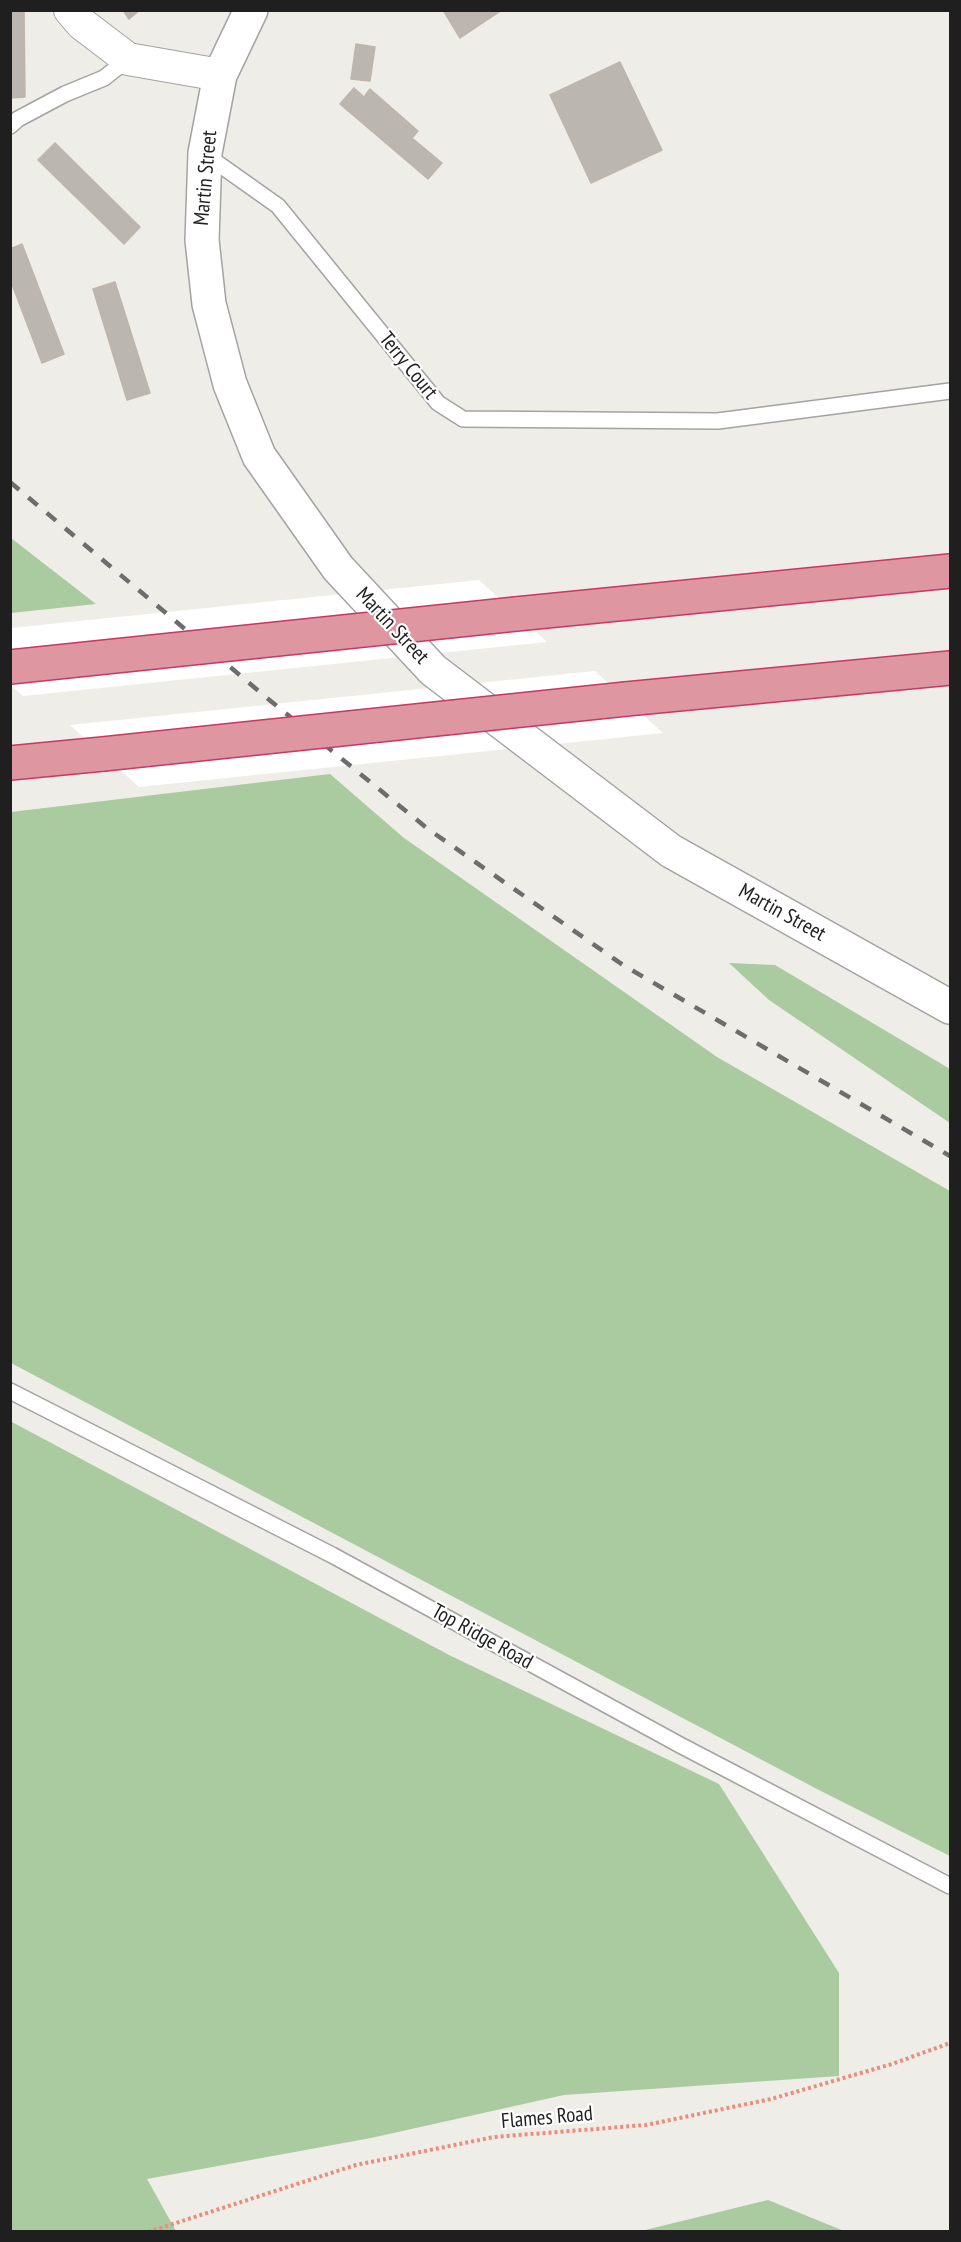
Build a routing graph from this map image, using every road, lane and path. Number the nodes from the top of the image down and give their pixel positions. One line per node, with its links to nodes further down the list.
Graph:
1 (70, 10): 3 (street)
2 (251, 10): 4 (street, Martin Street)
3 (128, 59): 4 (street); 5 (lane)
4 (220, 75): 6 (street, Martin Street)
5 (10, 126)
6 (205, 153): 7 (lane, Terry Court); 12 (street, Martin Street)
7 (951, 391)
8 (951, 572): 9 (highway, bridge)
9 (10, 667)
10 (951, 668): 11 (highway, bridge)
11 (10, 763)
12 (951, 1008)
13 (10, 1391): 14 (lane, Top Ridge Road)
14 (951, 1886)
15 (951, 2043): 16 (path, Flames Road)
16 (147, 2232)

